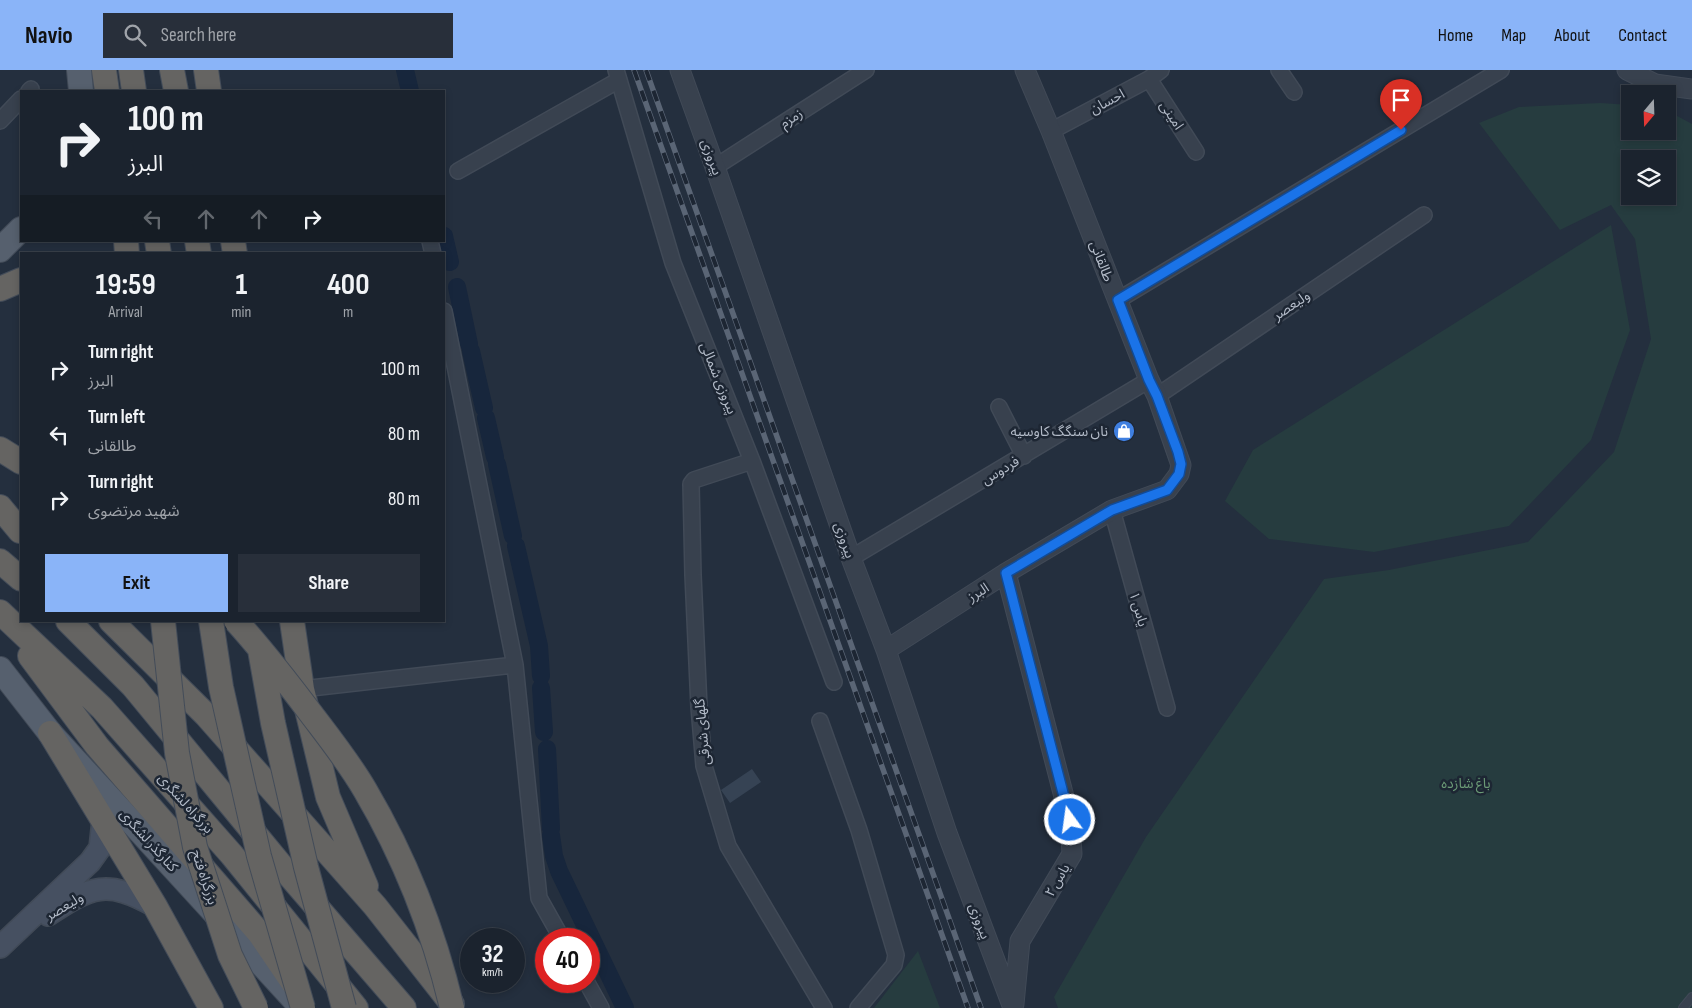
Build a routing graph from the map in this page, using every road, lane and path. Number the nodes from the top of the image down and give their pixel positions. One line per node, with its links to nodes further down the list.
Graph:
1 (79, 70): 15 (main road)
2 (104, 70): 16 (highway)
3 (131, 70): 17 (highway)
4 (172, 70): 18 (highway)
5 (206, 70): 19 (highway)
6 (680, 70): 25 (street, پیروزی)
7 (866, 70): 25 (street, زمزم)
8 (1025, 70): 23 (street, طالقانی)
9 (1279, 70): 20 (street)
10 (1501, 70): 32 (street)
11 (1627, 70): 14 (street)
12 (1155, 74): 23 (street, احسان); 24 (street, امینی)
13 (617, 75): 26 (street); 40 (street, پیروزی شمالی)
14 (1692, 89)
15 (80, 90)
16 (107, 90)
17 (134, 90)
18 (176, 90)
19 (209, 90)
20 (1294, 92)
21 (20, 100): 22 (street)
22 (0, 121)
23 (1052, 131): 32 (street, طالقانی)
24 (1196, 152)
25 (716, 167): 45 (street, پیروزی)
26 (458, 171)
27 (1424, 215): 34 (street, ولیعصر)
28 (20, 230): 29 (main road)
29 (0, 250)
30 (20, 280): 31 (highway)
31 (0, 289)
32 (1118, 300): 34 (street, طالقانی)
33 (445, 316): 59 (street)
34 (1153, 388): 37 (street, طالقانی); 38 (street, فردوس)
35 (999, 407): 38 (street)
36 (0, 449): 39 (highway)
37 (1178, 452): 42 (street, البرز)
38 (1024, 456): 45 (street, فردوس)
39 (20, 461)
40 (752, 461): 61 (street, پیروزی شمالی); 82 (street, گلهای شرقی)
41 (0, 507): 44 (highway)
42 (1112, 510): 47 (street, البرز); 63 (street, یاس ۱)
43 (0, 514): 44 (highway)
44 (20, 532)
45 (851, 558): 58 (street, پیروزی)
46 (0, 561): 48 (highway)
47 (1006, 573): 58 (street, البرز); 84 (street, یاس ۲)
48 (20, 578)
49 (0, 612): 78 (highway, بزرگراه لشگری)
50 (0, 616): 76 (highway)
51 (69, 622): 79 (highway)
52 (112, 622): 68 (highway)
53 (163, 622): 74 (highway, بزرگراه فتح, bridge)
54 (211, 622): 75 (highway, bridge)
55 (237, 622): 80 (highway, bridge)
56 (255, 622): 77 (highway, bridge)
57 (292, 622): 62 (highway)
58 (886, 650): 84 (street, پیروزی)
59 (515, 665): 62 (street); 69 (street)
60 (0, 669): 65 (main road, کنارگذر لشگری)
61 (834, 682)
62 (302, 689): 68 (highway)
63 (1167, 708)
64 (820, 721): 83 (street)
65 (50, 733): 66 (highway); 75 (main road, کنارگذر لشگری)
66 (103, 820): 67 (highway); 70 (main road, ولیعصر)
67 (155, 906): 70 (main road, ولیعصر); 73 (highway)
68 (375, 906): 80 (highway)
69 (556, 928)
70 (3, 945)
71 (593, 993): 81 (street)
72 (1692, 996): 85 (lane)
73 (211, 1008)
74 (256, 1008)
75 (302, 1008)
76 (310, 1008)
77 (344, 1008)
78 (356, 1008)
79 (404, 1008)
80 (454, 1008)
81 (601, 1008)
82 (824, 1008)
83 (858, 1008)
84 (1014, 1008)
85 (1683, 1008)

